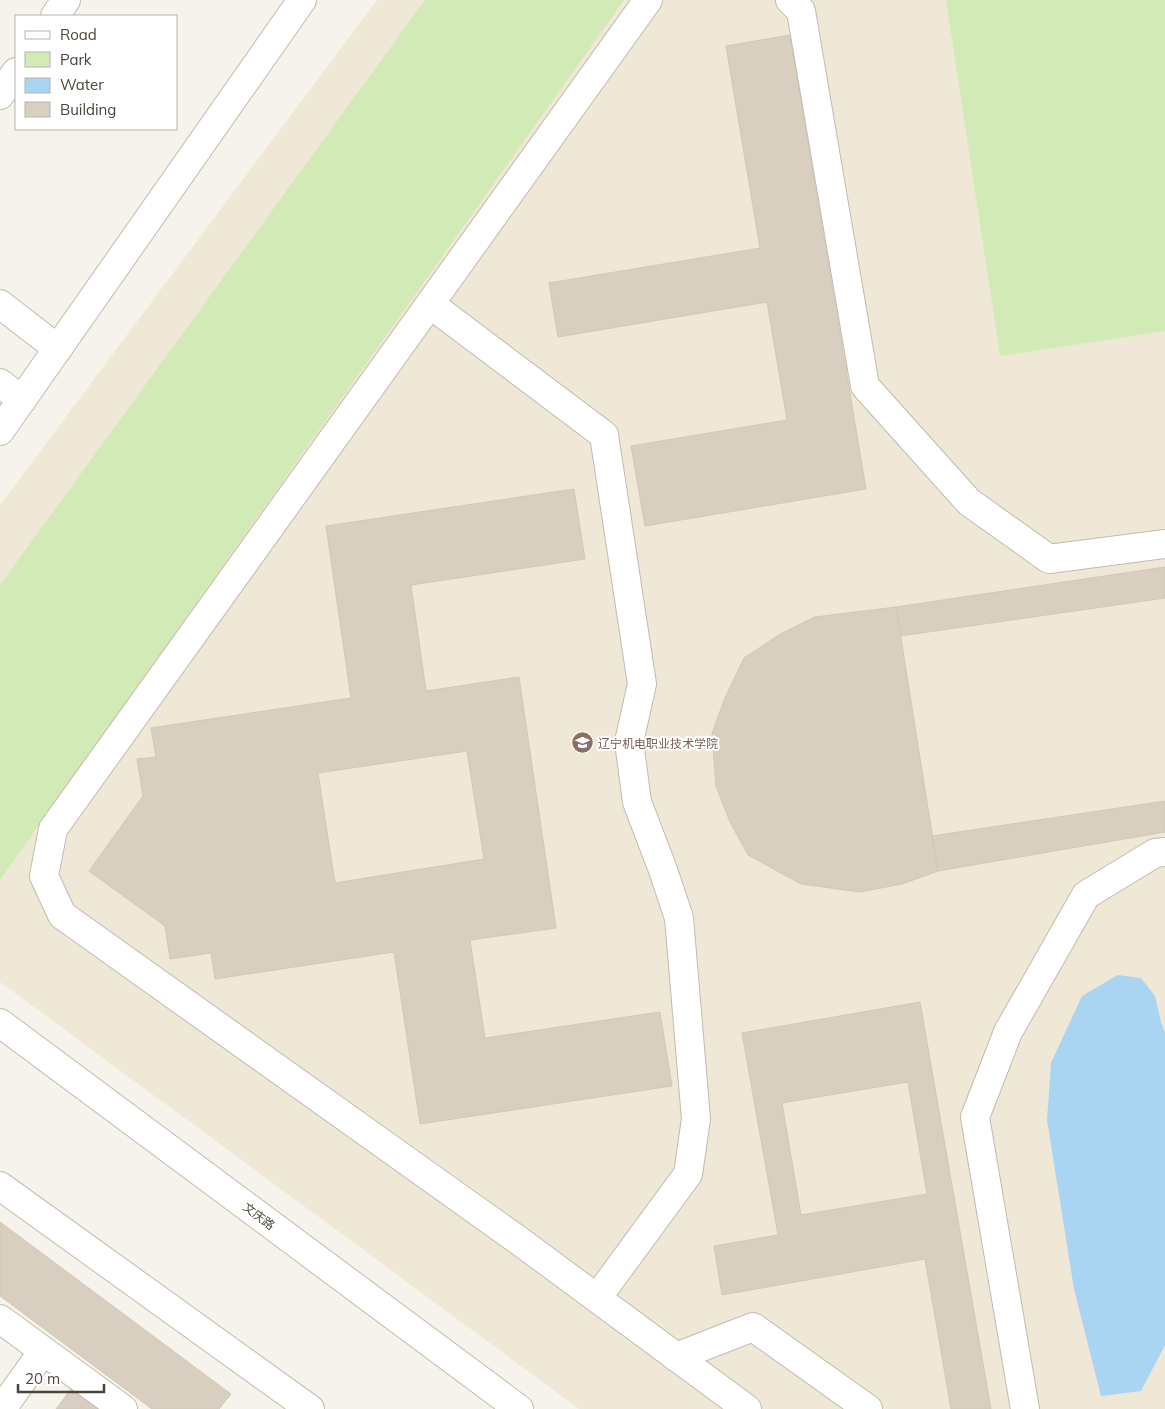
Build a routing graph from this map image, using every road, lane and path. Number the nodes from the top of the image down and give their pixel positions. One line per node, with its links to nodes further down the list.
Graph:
1 (66, 0): 5 (street)
2 (302, 0): 10 (street)
3 (648, 0): 9 (street)
4 (790, 0): 14 (street)
5 (56, 15)
6 (15, 74): 7 (street)
7 (0, 96)
8 (0, 304): 10 (street)
9 (430, 304): 18 (street); 18 (street)
10 (58, 349): 12 (street)
11 (0, 383): 12 (street)
12 (22, 400): 13 (street)
13 (0, 431)
14 (1165, 544)
15 (1165, 852): 28 (street)
16 (0, 1023): 25 (street, 文庆路)
17 (0, 1186): 24 (street)
18 (597, 1298): 21 (street)
19 (0, 1319): 20 (street)
20 (43, 1351): 22 (street); 23 (street)
21 (676, 1357): 26 (street); 27 (street)
22 (2, 1409)
23 (123, 1409)
24 (310, 1409)
25 (519, 1409)
26 (747, 1409)
27 (868, 1409)
28 (1025, 1409)

